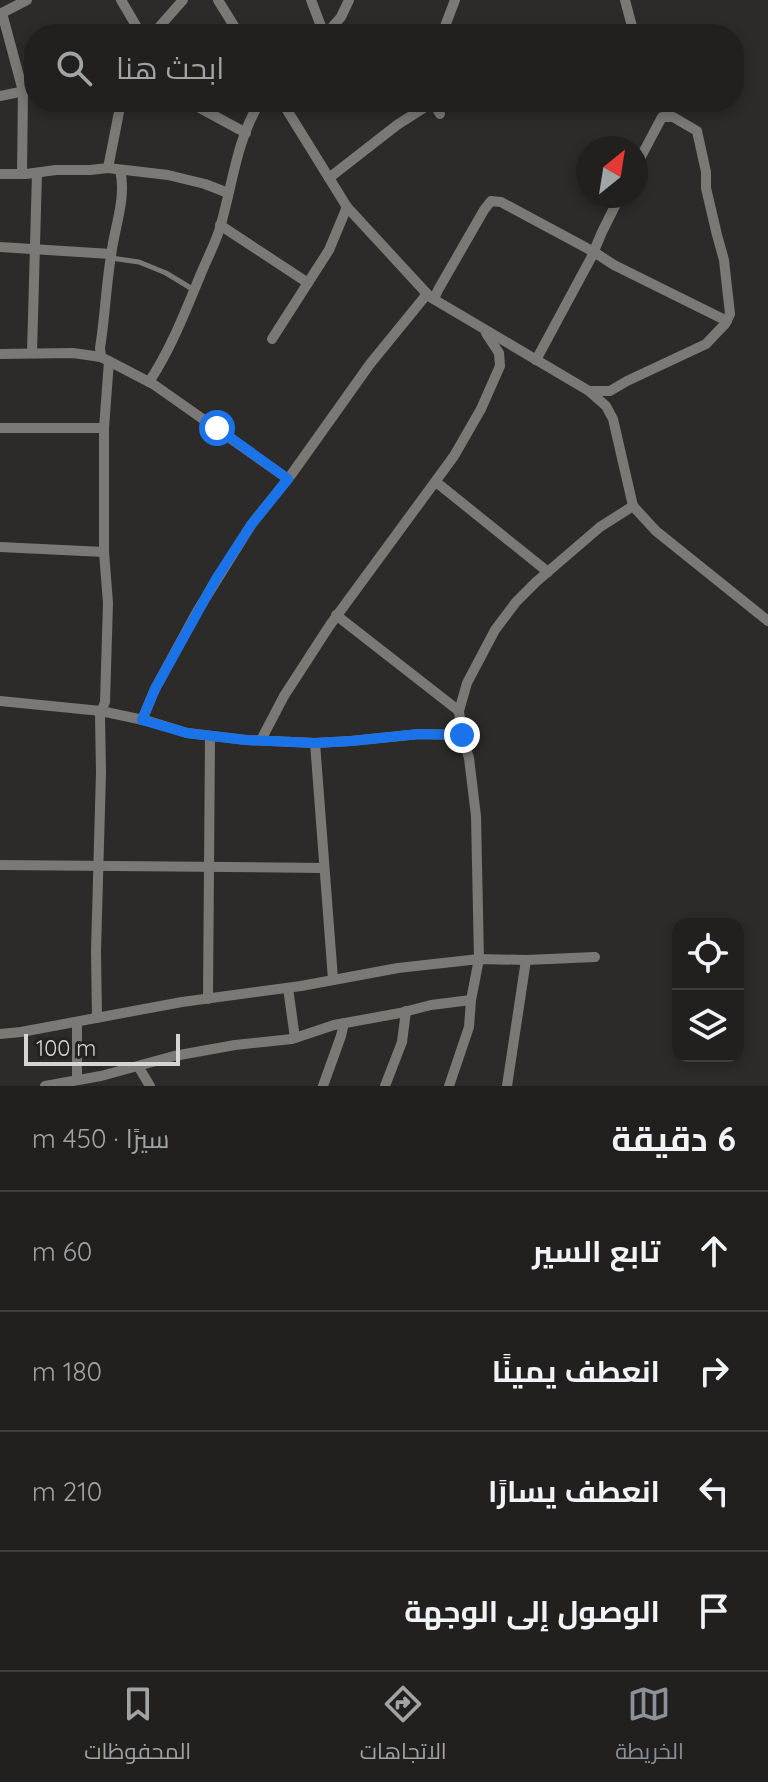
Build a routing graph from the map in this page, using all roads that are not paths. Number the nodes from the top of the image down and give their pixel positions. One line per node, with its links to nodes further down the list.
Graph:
1 (27, 0): 9 (street)
2 (121, 0): 10 (street)
3 (183, 0): 11 (street)
4 (218, 0): 12 (street)
5 (311, 0): 13 (street)
6 (349, 0): 14 (street)
7 (455, 0): 15 (street)
8 (625, 0): 16 (street)
9 (1, 13): 17 (street)
10 (135, 24)
11 (162, 24)
12 (233, 24)
13 (321, 24)
14 (334, 24)
15 (446, 24)
16 (631, 24)
17 (24, 79)
18 (24, 91): 19 (street)
19 (0, 96)
20 (26, 112): 32 (street)
21 (119, 112): 28 (street)
22 (207, 112): 26 (street)
23 (254, 112): 26 (street)
24 (288, 112): 33 (street)
25 (417, 112): 33 (street)
26 (246, 133): 34 (street)
27 (648, 143): 45 (street)
28 (108, 168): 29 (street); 30 (street)
29 (120, 170): 34 (street); 41 (street)
30 (37, 173): 32 (street); 39 (street)
31 (0, 174): 32 (street)
32 (22, 174)
33 (329, 178): 35 (street)
34 (228, 193): 37 (street)
35 (347, 207): 42 (street); 44 (street)
36 (614, 208): 40 (street)
37 (220, 225): 42 (street); 43 (street)
38 (0, 247): 39 (street)
39 (35, 249): 41 (street); 48 (street)
40 (594, 252): 44 (street); 45 (street); 51 (street)
41 (110, 256): 43 (lane); 50 (street)
42 (308, 283): 47 (street)
43 (194, 290): 52 (street)
44 (431, 297): 46 (street); 56 (street)
45 (727, 321): 53 (street)
46 (483, 328): 51 (street); 57 (street)
47 (272, 339)
48 (32, 353): 49 (street); 50 (street)
49 (0, 354)
50 (105, 359): 52 (street); 55 (street)
51 (536, 360): 53 (street)
52 (149, 382): 56 (street)
53 (589, 391): 58 (street)
54 (0, 428): 55 (street)
55 (104, 428): 60 (street)
56 (288, 479): 67 (street)
57 (436, 482): 61 (street); 62 (street)
58 (633, 506): 61 (street); 63 (street)
59 (0, 547): 60 (street)
60 (104, 552): 65 (street)
61 (548, 572): 66 (street)
62 (336, 615): 66 (street); 70 (street)
63 (768, 621)
64 (0, 701): 65 (street)
65 (101, 711): 67 (street); 73 (street)
66 (459, 711): 68 (street)
67 (142, 720): 69 (street)
68 (462, 735): 71 (street); 77 (street)
69 (210, 736): 70 (street); 74 (street)
70 (261, 740): 71 (street)
71 (315, 743): 75 (street)
72 (0, 865): 73 (street)
73 (98, 866): 74 (street); 84 (street)
74 (209, 867): 75 (street); 81 (street)
75 (324, 868): 79 (street)
76 (595, 957): 78 (street)
77 (479, 959): 78 (street); 79 (street); 82 (street)
78 (526, 960): 97 (street)
79 (333, 979): 80 (street)
80 (288, 988): 81 (street); 88 (street)
81 (208, 999): 84 (street)
82 (471, 1000): 83 (street); 96 (street)
83 (406, 1011): 86 (street); 95 (street)
84 (97, 1018): 85 (street)
85 (77, 1022): 87 (street); 90 (street)
86 (344, 1023): 88 (street); 94 (street)
87 (0, 1034)
88 (295, 1038): 89 (street)
89 (138, 1066): 91 (street); 93 (street)
90 (77, 1080): 91 (street); 92 (street)
91 (90, 1082)
92 (45, 1086)
93 (150, 1086)
94 (323, 1086)
95 (385, 1086)
96 (449, 1086)
97 (507, 1086)

